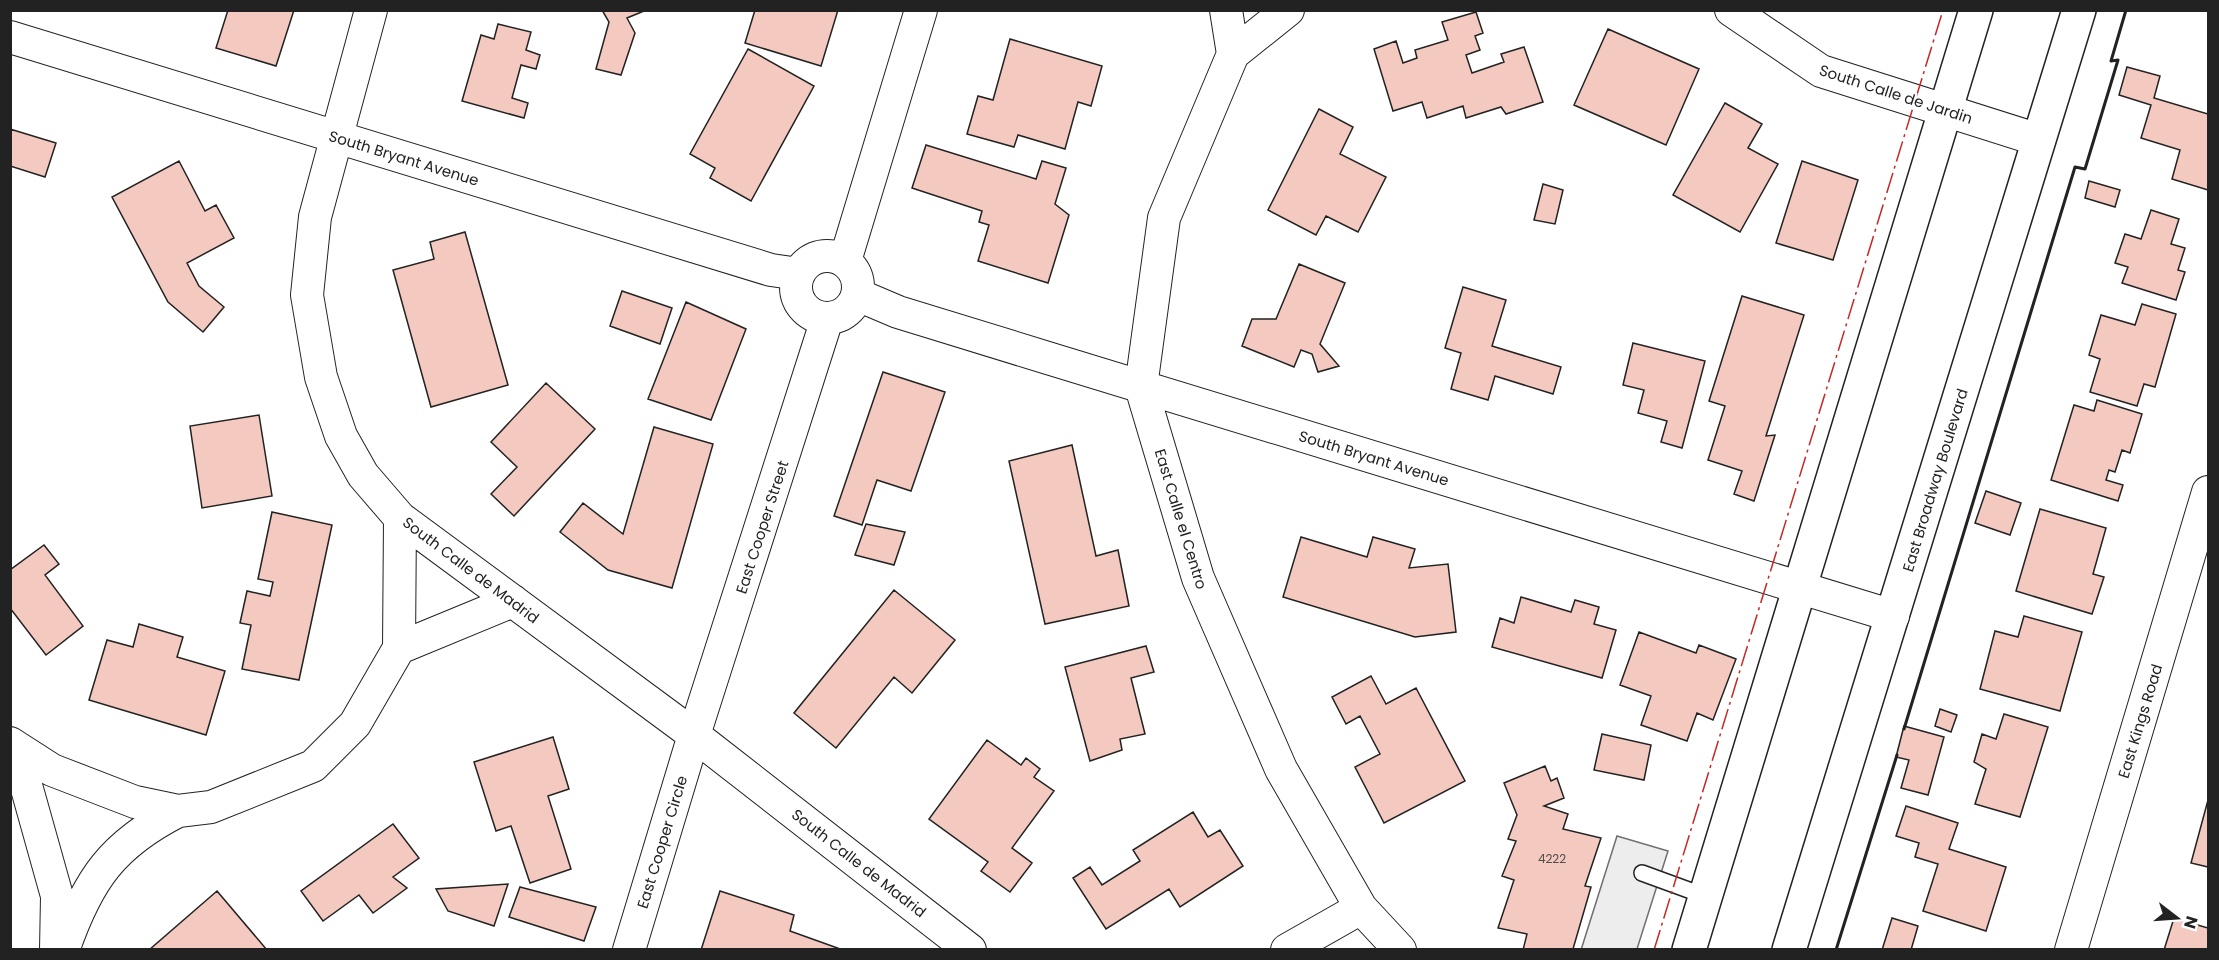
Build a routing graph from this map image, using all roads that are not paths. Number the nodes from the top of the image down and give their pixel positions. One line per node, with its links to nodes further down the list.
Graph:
1 (371, 10): 11 (street, South Calle de Madrid)
2 (921, 10): 13 (street)
3 (1226, 10): 9 (street)
4 (1288, 10): 9 (street, East Calle el Centro)
5 (1731, 10): 10 (street, South Calle de Jardin)
6 (1977, 10): 10 (main road)
7 (2079, 10): 12 (main road, East Broadway Boulevard)
8 (10, 37): 11 (street, South Bryant Avenue)
9 (1233, 54): 17 (street, East Calle el Centro)
10 (1945, 111): 12 (street, South Calle de Jardin); 20 (main road)
11 (337, 138): 14 (street, South Bryant Avenue); 19 (street, South Calle de Madrid)
12 (2040, 140): 22 (main road, East Broadway Boulevard)
13 (845, 261): 14 (street); 15 (street)
14 (799, 274): 16 (street)
15 (858, 295): 16 (street); 17 (street, South Bryant Avenue)
16 (827, 318): 24 (street, East Cooper Street)
17 (1141, 387): 20 (street, South Bryant Avenue); 30 (street, East Calle el Centro)
18 (2208, 492): 39 (street, East Kings Road)
19 (400, 518): 21 (street, South Calle de Madrid); 23 (street)
20 (1798, 587): 22 (street, South Bryant Avenue); 29 (main road)
21 (513, 601): 23 (street); 24 (street, South Calle de Madrid)
22 (1893, 616): 38 (main road, East Broadway Boulevard)
23 (399, 648): 27 (street)
24 (694, 735): 33 (street, East Cooper Circle); 34 (street, South Calle de Madrid)
25 (10, 744): 27 (street)
26 (10, 750): 31 (street)
27 (178, 811): 32 (street)
28 (1642, 873): 29 (lane)
29 (1705, 896): 37 (main road)
30 (1361, 908): 35 (street); 36 (street, East Calle el Centro)
31 (56, 950)
32 (63, 950)
33 (629, 950)
34 (970, 950)
35 (1287, 950)
36 (1400, 950)
37 (1689, 950)
38 (1789, 950)
39 (2071, 950)

